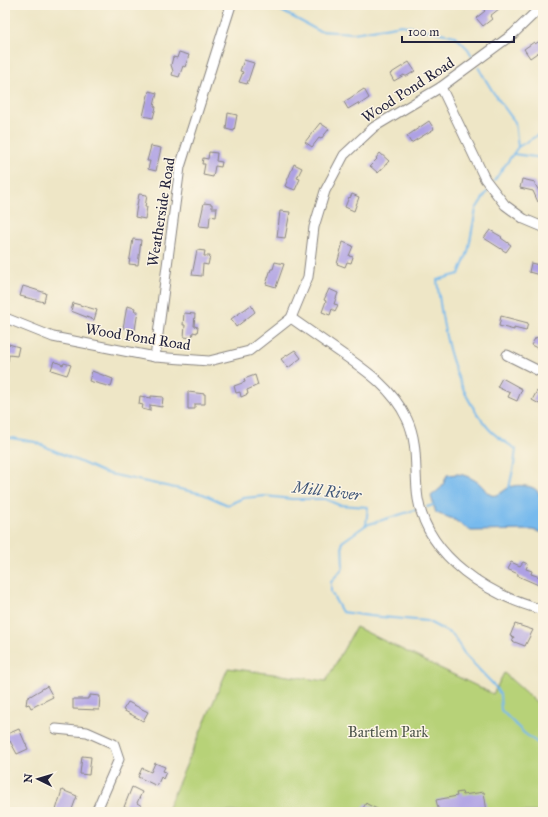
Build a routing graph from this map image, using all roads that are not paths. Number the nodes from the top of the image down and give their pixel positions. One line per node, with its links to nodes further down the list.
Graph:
1 (231, 5): 8 (street, Weatherside Road)
2 (543, 5): 3 (street, Wood Pond Road)
3 (441, 87): 4 (street); 5 (street, Wood Pond Road)
4 (543, 227)
5 (291, 318): 8 (street, Wood Pond Road); 10 (street)
6 (5, 319): 8 (street, Wood Pond Road)
7 (507, 355): 9 (street)
8 (155, 357)
9 (543, 373)
10 (543, 610)
11 (56, 729): 12 (street)
12 (96, 812)

